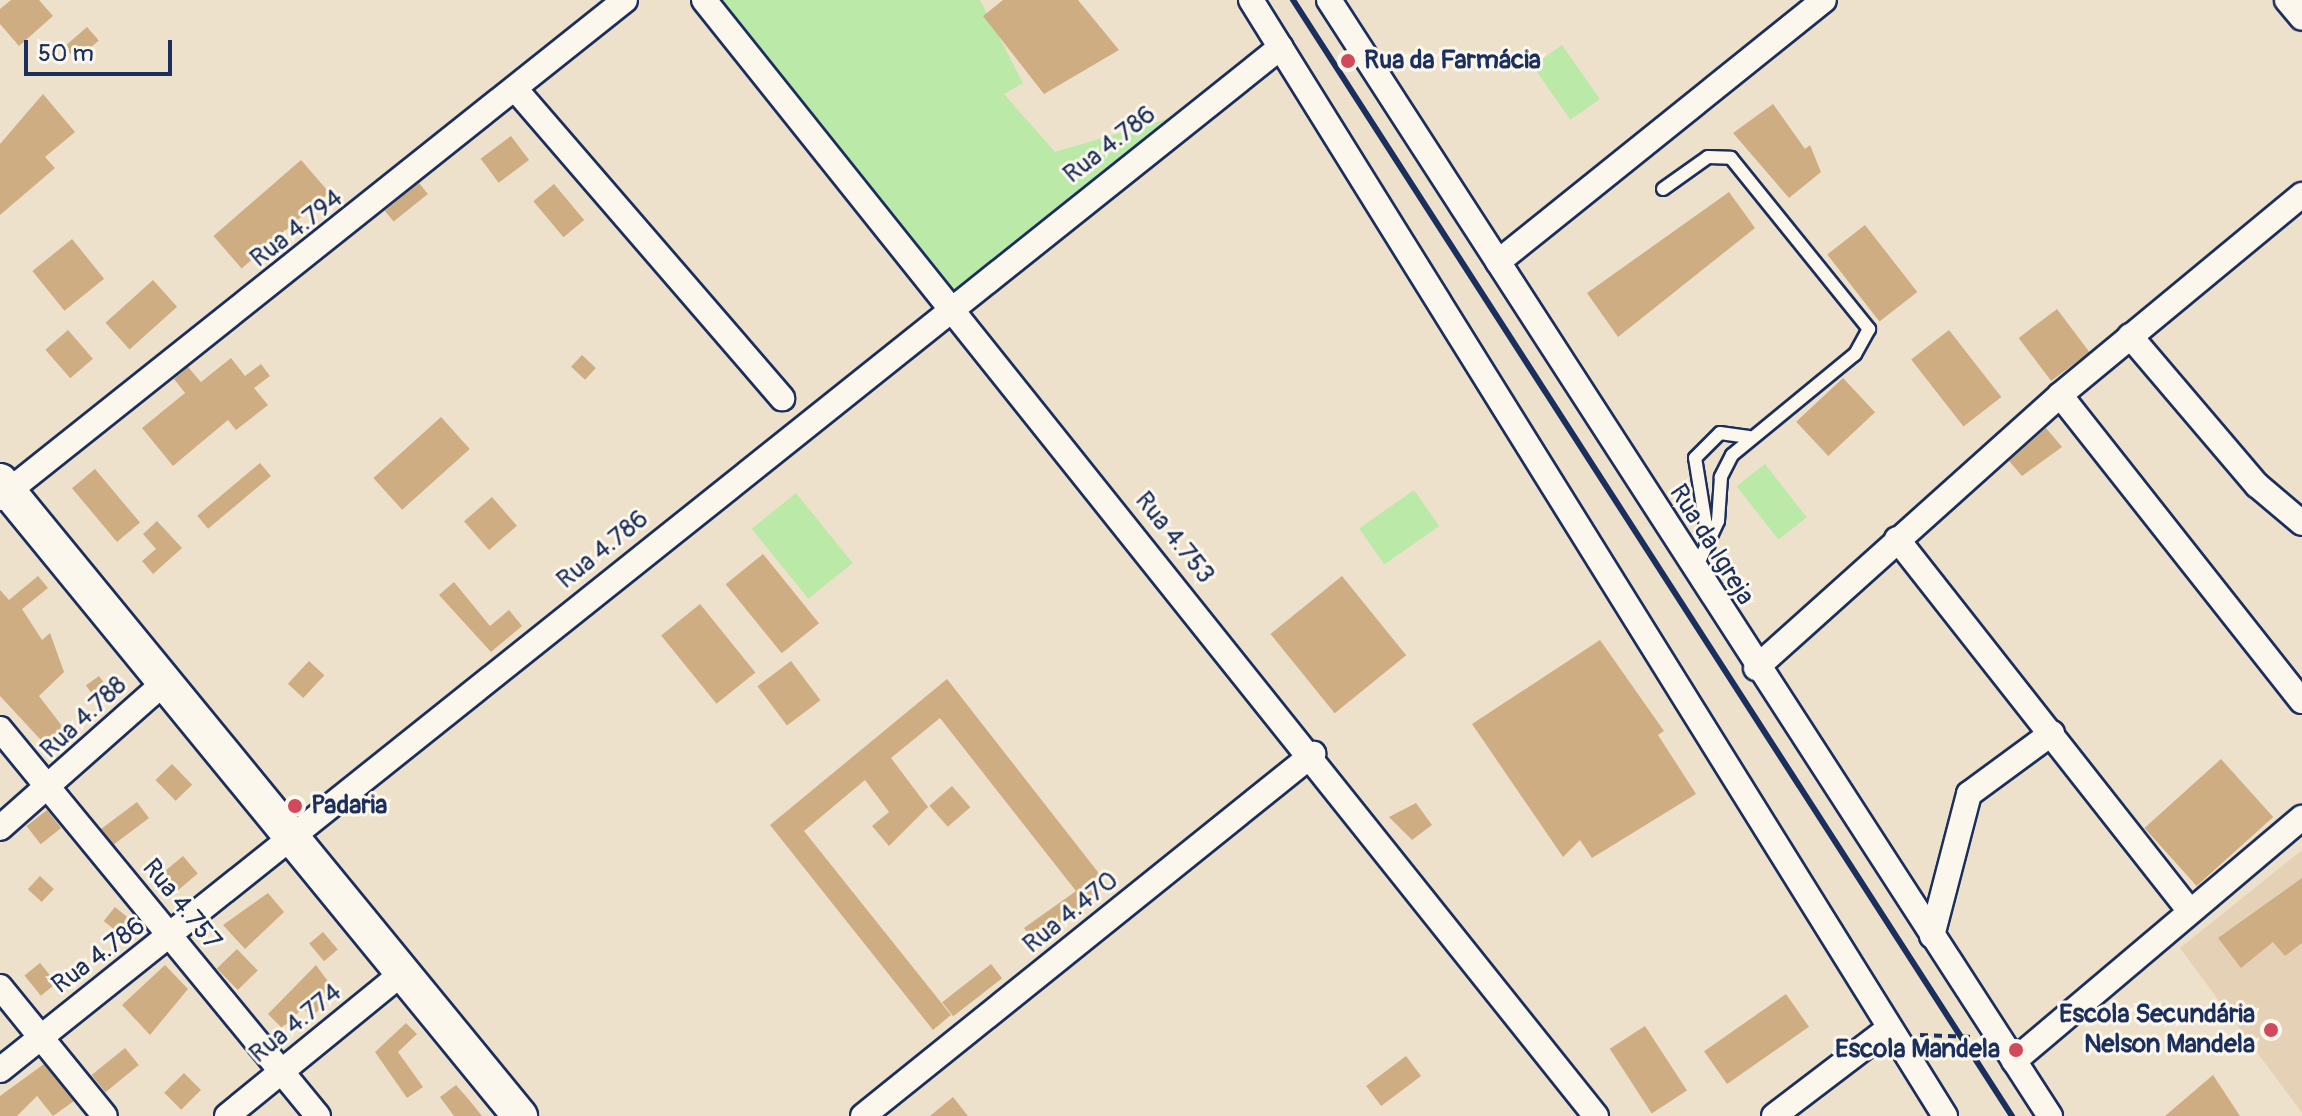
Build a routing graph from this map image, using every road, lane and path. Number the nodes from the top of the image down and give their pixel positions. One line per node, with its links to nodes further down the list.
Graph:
1 (625, 0): 9 (street, Rua 4.794)
2 (704, 0): 13 (street, Rua 4.753)
3 (1251, 0): 8 (street)
4 (1824, 0): 12 (street)
5 (2287, 0): 7 (street)
6 (1341, 5): 12 (street, Rua da Igreja)
7 (2302, 18)
8 (1281, 47): 13 (street, Rua 4.786); 38 (street)
9 (517, 91): 16 (street); 18 (street, Rua 4.794)
10 (1663, 189): 17 (lane)
11 (2302, 195): 14 (street)
12 (1498, 262): 22 (street, Rua da Igreja)
13 (950, 306): 28 (street, Rua 4.753); 32 (street, Rua 4.786)
14 (2130, 336): 15 (street); 19 (street)
15 (2060, 395): 20 (street); 25 (street)
16 (782, 398)
17 (1749, 437): 21 (lane); 21 (lane)
18 (3, 490): 24 (main road)
19 (2302, 523)
20 (1897, 539): 23 (street); 27 (street)
21 (1710, 547): 22 (lane)
22 (1694, 571): 23 (street, Rua da Igreja)
23 (1756, 668): 34 (street, Rua da Igreja)
24 (167, 680): 29 (street, Rua 4.788); 32 (main road)
25 (2302, 701)
26 (0, 729): 29 (street, Rua 4.757)
27 (2052, 733): 33 (street); 34 (street)
28 (1313, 754): 47 (street, Rua 4.470); 48 (street, Rua 4.753)
29 (49, 788): 31 (street, Rua 4.788); 35 (street, Rua 4.757)
30 (2302, 818): 33 (street)
31 (0, 828)
32 (291, 838): 35 (street, Rua 4.786); 36 (main road)
33 (2189, 910): 40 (street)
34 (1932, 936): 40 (street, Rua da Igreja)
35 (171, 937): 39 (street, Rua 4.786); 42 (street, Rua 4.757)
36 (400, 975): 42 (street, Rua 4.774); 46 (main road)
37 (0, 987): 39 (street)
38 (1888, 1029): 40 (path); 49 (street); 50 (street)
39 (40, 1037): 41 (street, Rua 4.786); 43 (street)
40 (2014, 1061): 51 (street, Rua da Igreja)
41 (0, 1070)
42 (282, 1073): 44 (street, Rua 4.774); 45 (street, Rua 4.757)
43 (105, 1116)
44 (227, 1116)
45 (318, 1116)
46 (520, 1116)
47 (863, 1116)
48 (1596, 1116)
49 (1774, 1116)
50 (1945, 1116)
51 (2050, 1116)

